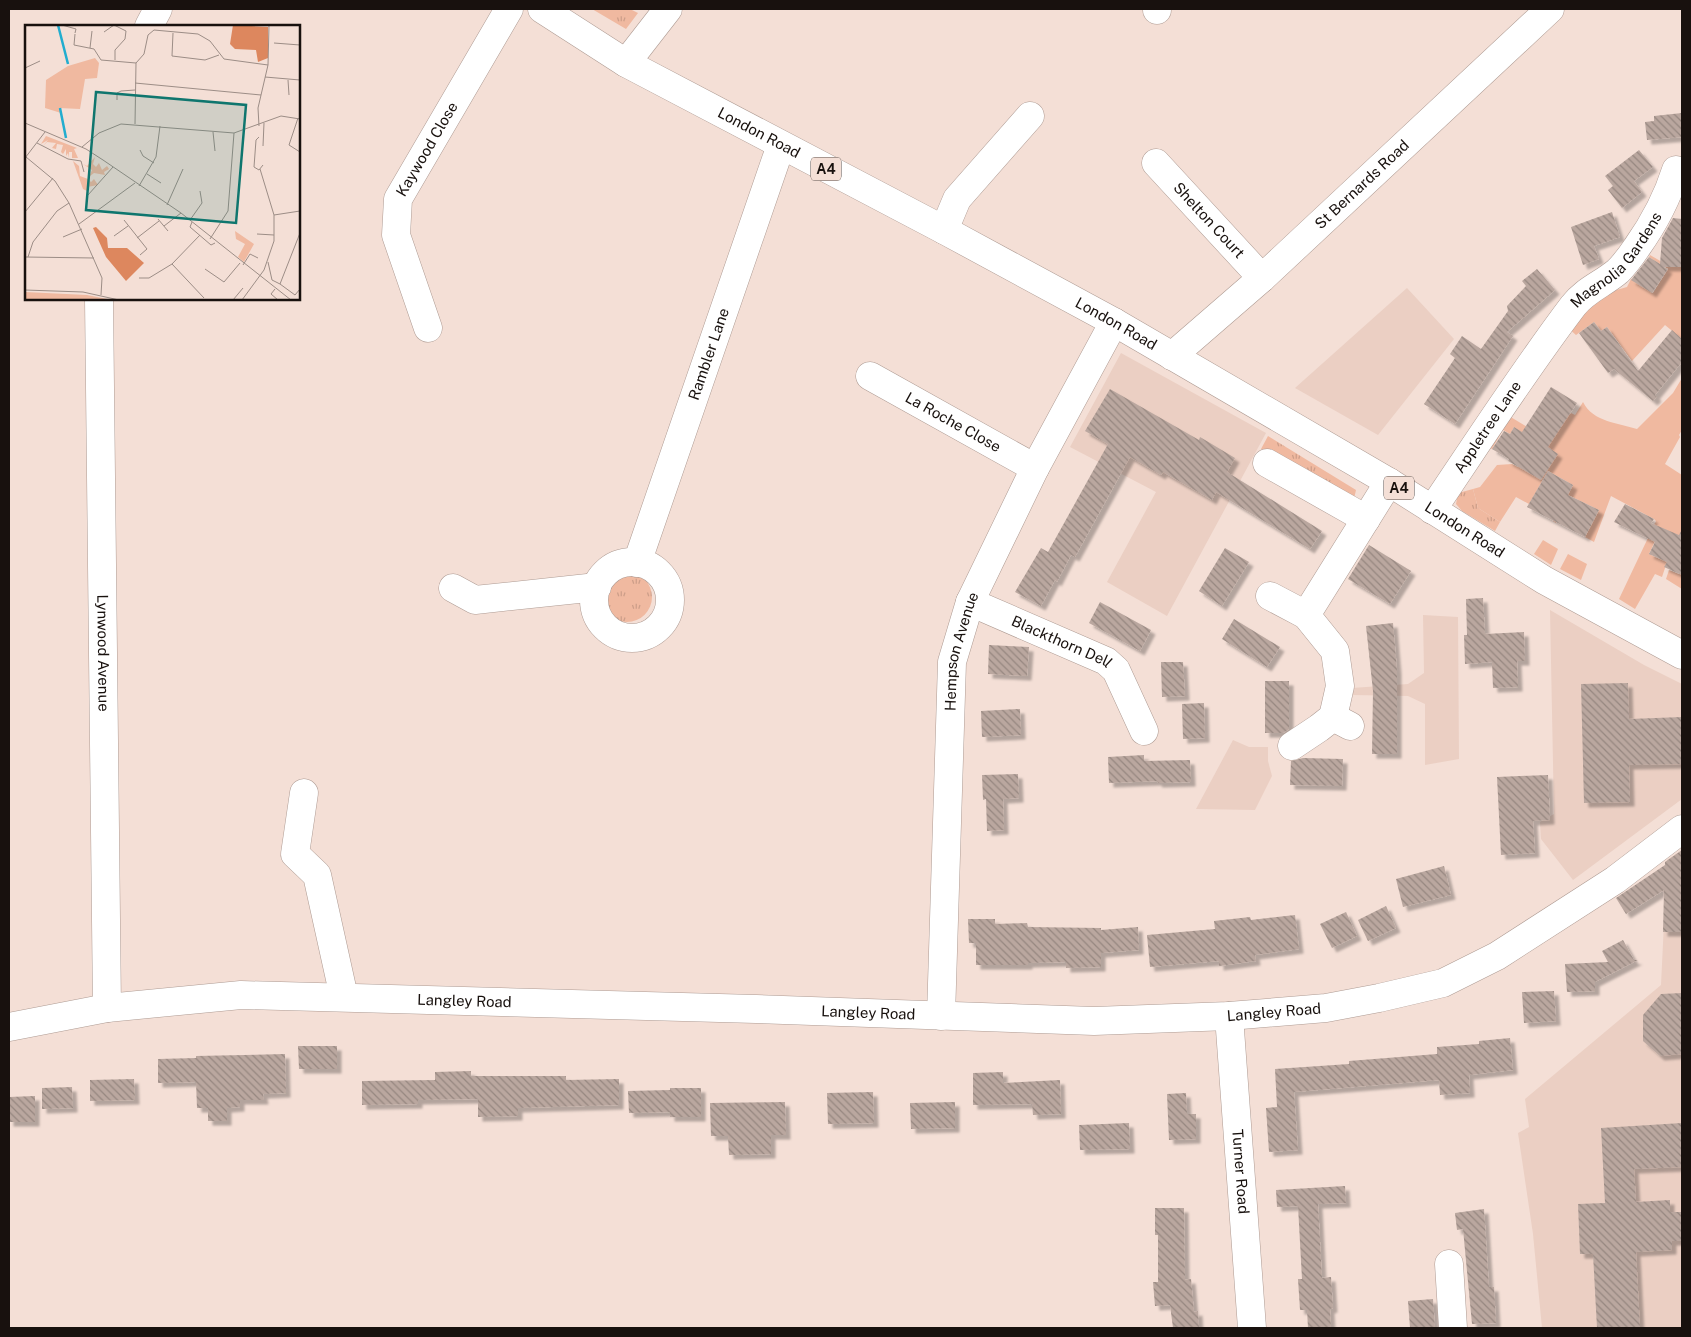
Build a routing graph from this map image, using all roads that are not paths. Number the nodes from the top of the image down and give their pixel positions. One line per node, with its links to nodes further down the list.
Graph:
1 (158, 9): 6 (street)
2 (510, 9): 16 (street, Kaywood Close)
3 (542, 9): 7 (street, London Road / A4)
4 (668, 9): 7 (street)
5 (1550, 9): 13 (street, St Bernards Road)
6 (150, 25)
7 (626, 63): 9 (street, London Road / A4)
8 (1030, 116): 12 (street)
9 (781, 145): 12 (street, London Road / A4); 25 (street, Rambler Lane)
10 (1156, 163): 13 (street, Shelton Court)
11 (1676, 170): 17 (street, Magnolia Gardens)
12 (944, 230): 15 (street, London Road / A4)
13 (1262, 278): 18 (street, St Bernards Road)
14 (99, 300): 37 (street, Lynwood Avenue)
15 (1114, 322): 18 (street, London Road / A4); 21 (street, Hempson Avenue)
16 (428, 328)
17 (1545, 344): 23 (street, Appletree Lane)
18 (1172, 356): 22 (street, London Road / A4)
19 (870, 376): 21 (street, La Roche Close)
20 (1267, 463): 24 (street)
21 (1035, 468): 29 (street, Hempson Avenue)
22 (1389, 482): 23 (street, London Road / A4); 24 (street)
23 (1432, 510): 31 (street, London Road / A4)
24 (1366, 519): 30 (street)
25 (637, 563): 26 (street); 26 (street)
26 (597, 587): 27 (street)
27 (453, 588)
28 (1270, 596): 30 (street)
29 (970, 602): 32 (street, Blackthorn Dell); 38 (street, Hempson Avenue)
30 (1306, 615): 33 (street)
31 (1682, 655)
32 (1144, 731)
33 (1292, 746)
34 (304, 793): 36 (street)
35 (1682, 830): 39 (street, Langley Road)
36 (344, 998): 37 (street, Langley Road); 38 (street, Langley Road)
37 (108, 1008): 40 (street, Langley Road)
38 (941, 1016): 39 (street, Langley Road)
39 (1229, 1016): 42 (street, Turner Road)
40 (9, 1027)
41 (1449, 1264): 43 (street)
42 (1252, 1328)
43 (1453, 1328)

